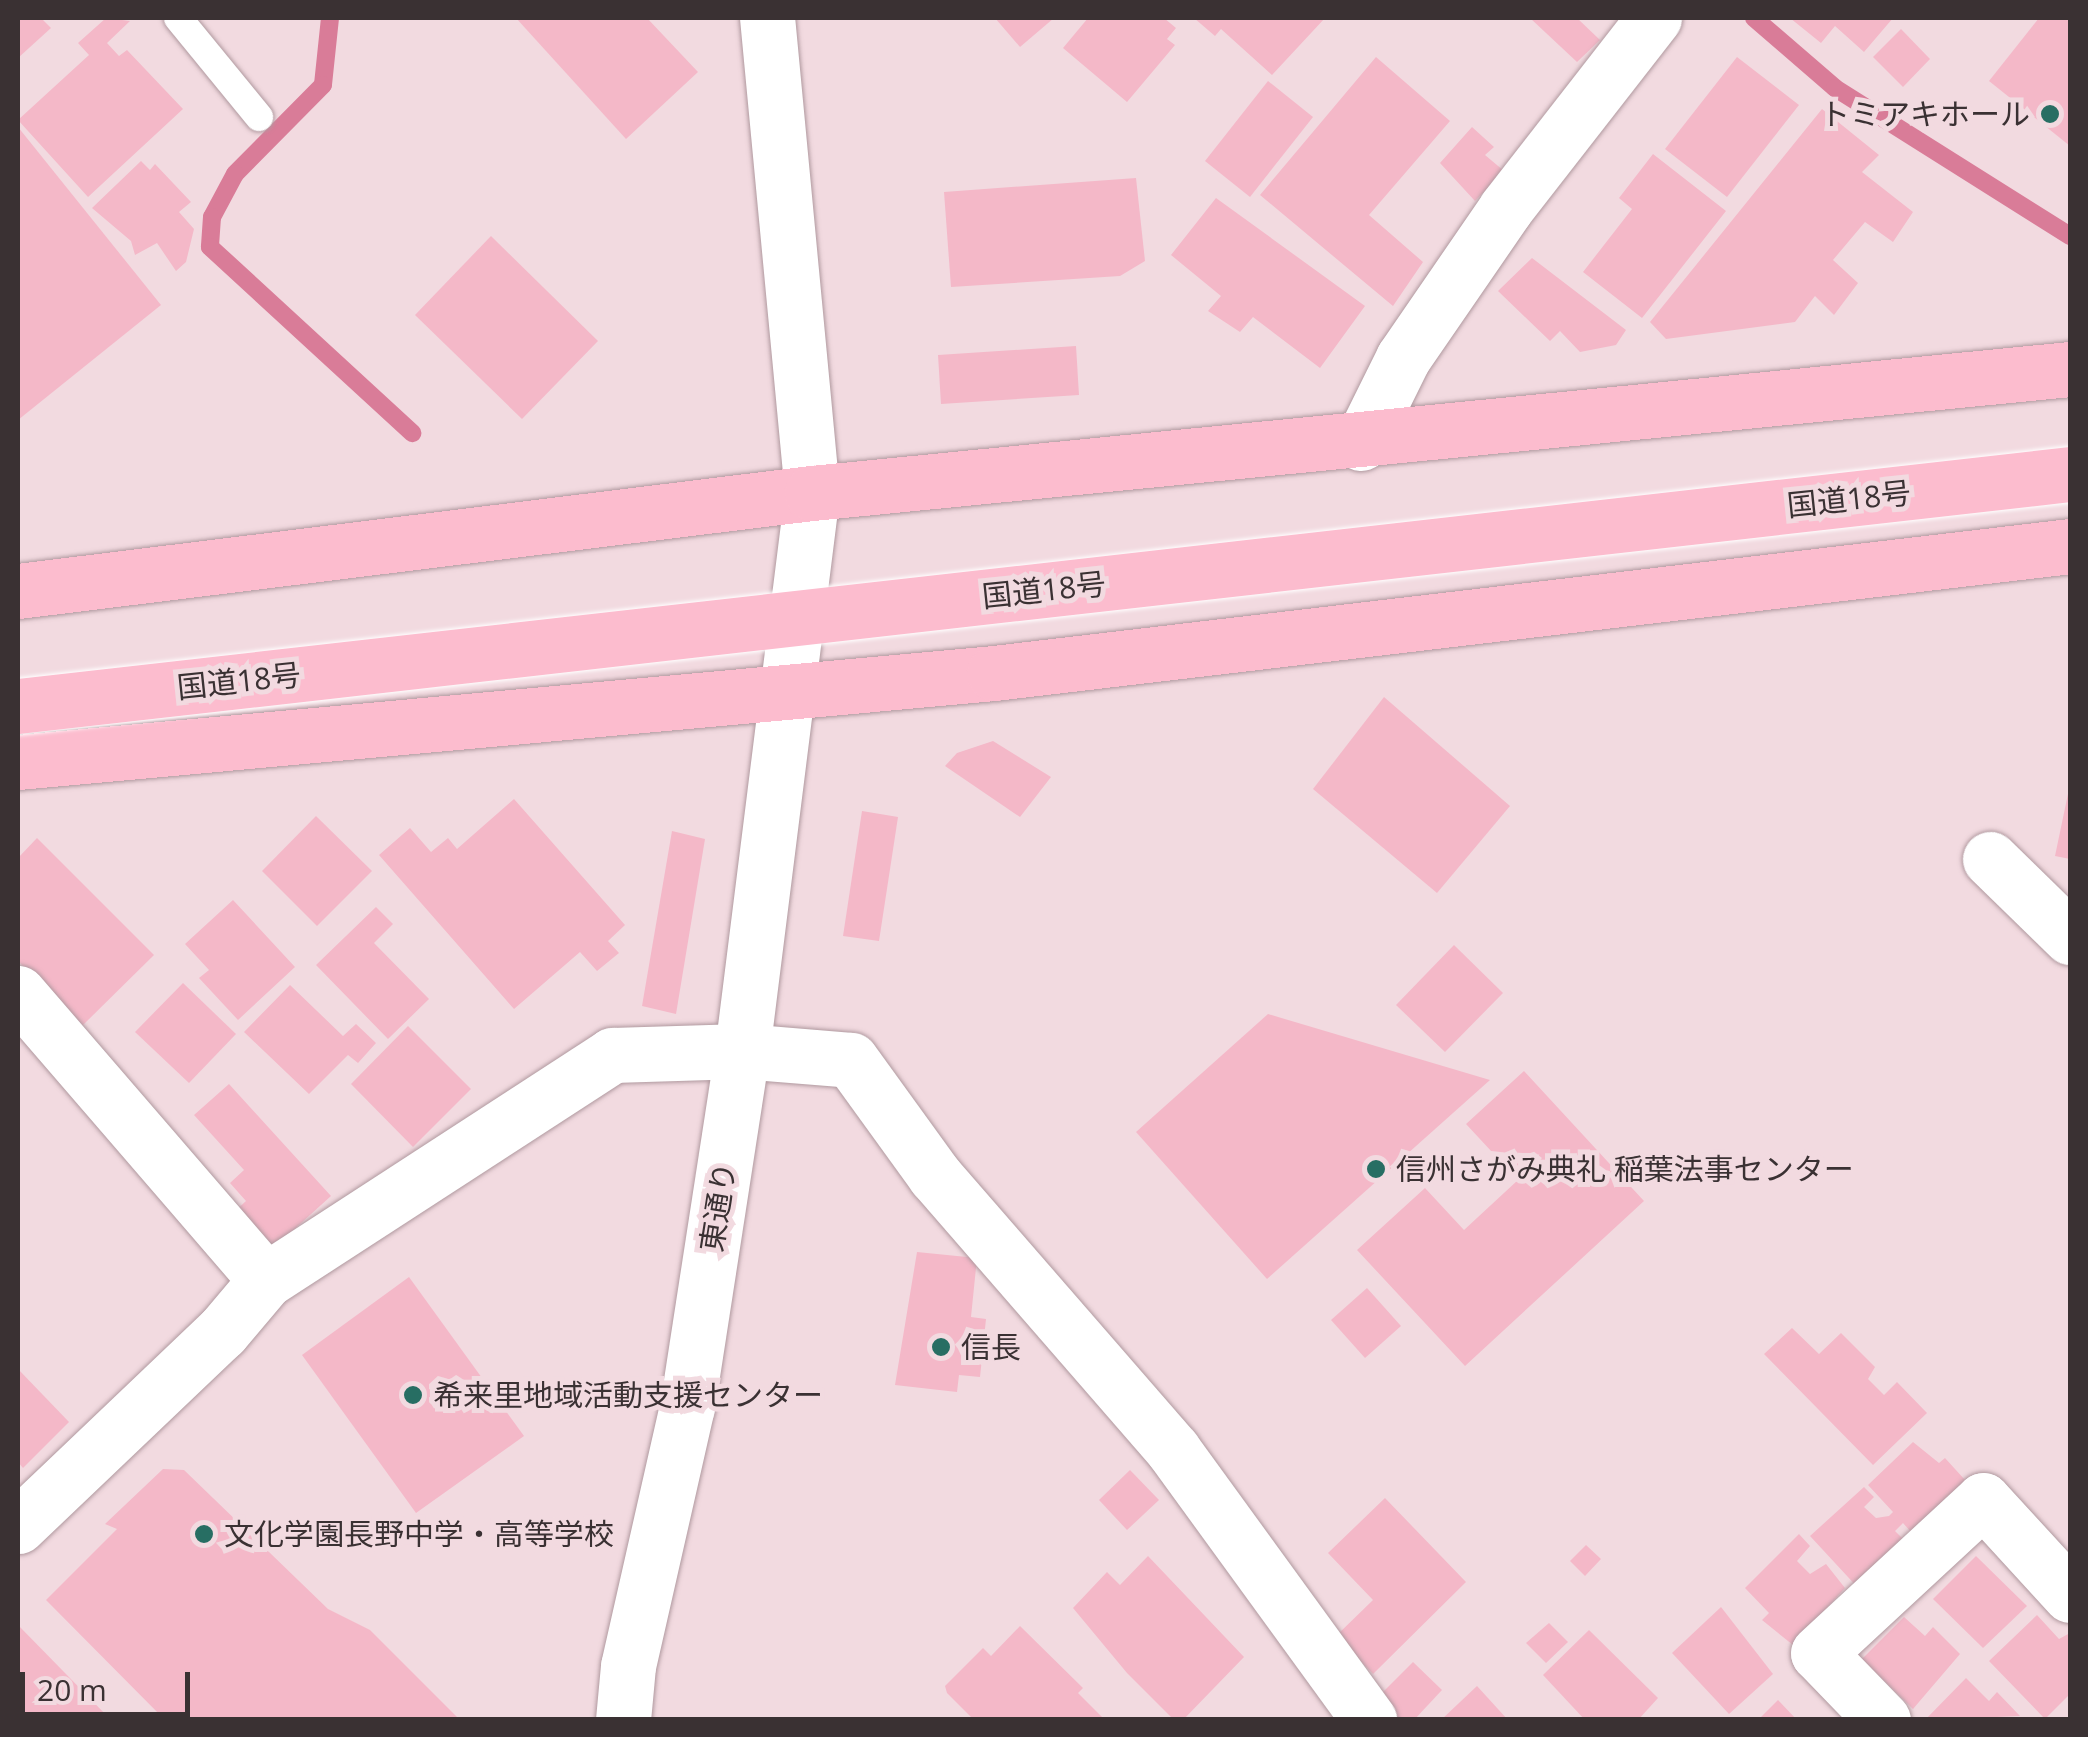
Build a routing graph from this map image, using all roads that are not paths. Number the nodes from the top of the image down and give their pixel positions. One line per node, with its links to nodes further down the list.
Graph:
1 (178, 18): 4 (lane)
2 (767, 18): 9 (street, 東通り)
3 (1654, 18): 7 (street)
4 (259, 117)
5 (2070, 370): 7 (highway)
6 (2070, 438): 12 (highway, 国道18号)
7 (1361, 443): 9 (highway)
8 (2070, 474): 14 (highway, 国道18号, bridge)
9 (812, 493): 11 (highway); 13 (street, 東通り)
10 (2070, 546): 13 (highway)
11 (18, 590)
12 (18, 668)
13 (783, 689): 15 (highway); 19 (street, 東通り)
14 (18, 706)
15 (18, 762)
16 (1990, 859): 17 (street)
17 (2070, 937)
18 (18, 993): 20 (street)
19 (742, 1051): 20 (street); 23 (street, 東通り); 24 (street)
20 (266, 1280): 21 (street)
21 (18, 1526)
22 (2070, 1595): 25 (street)
23 (622, 1720)
24 (1369, 1720)
25 (1883, 1720)

